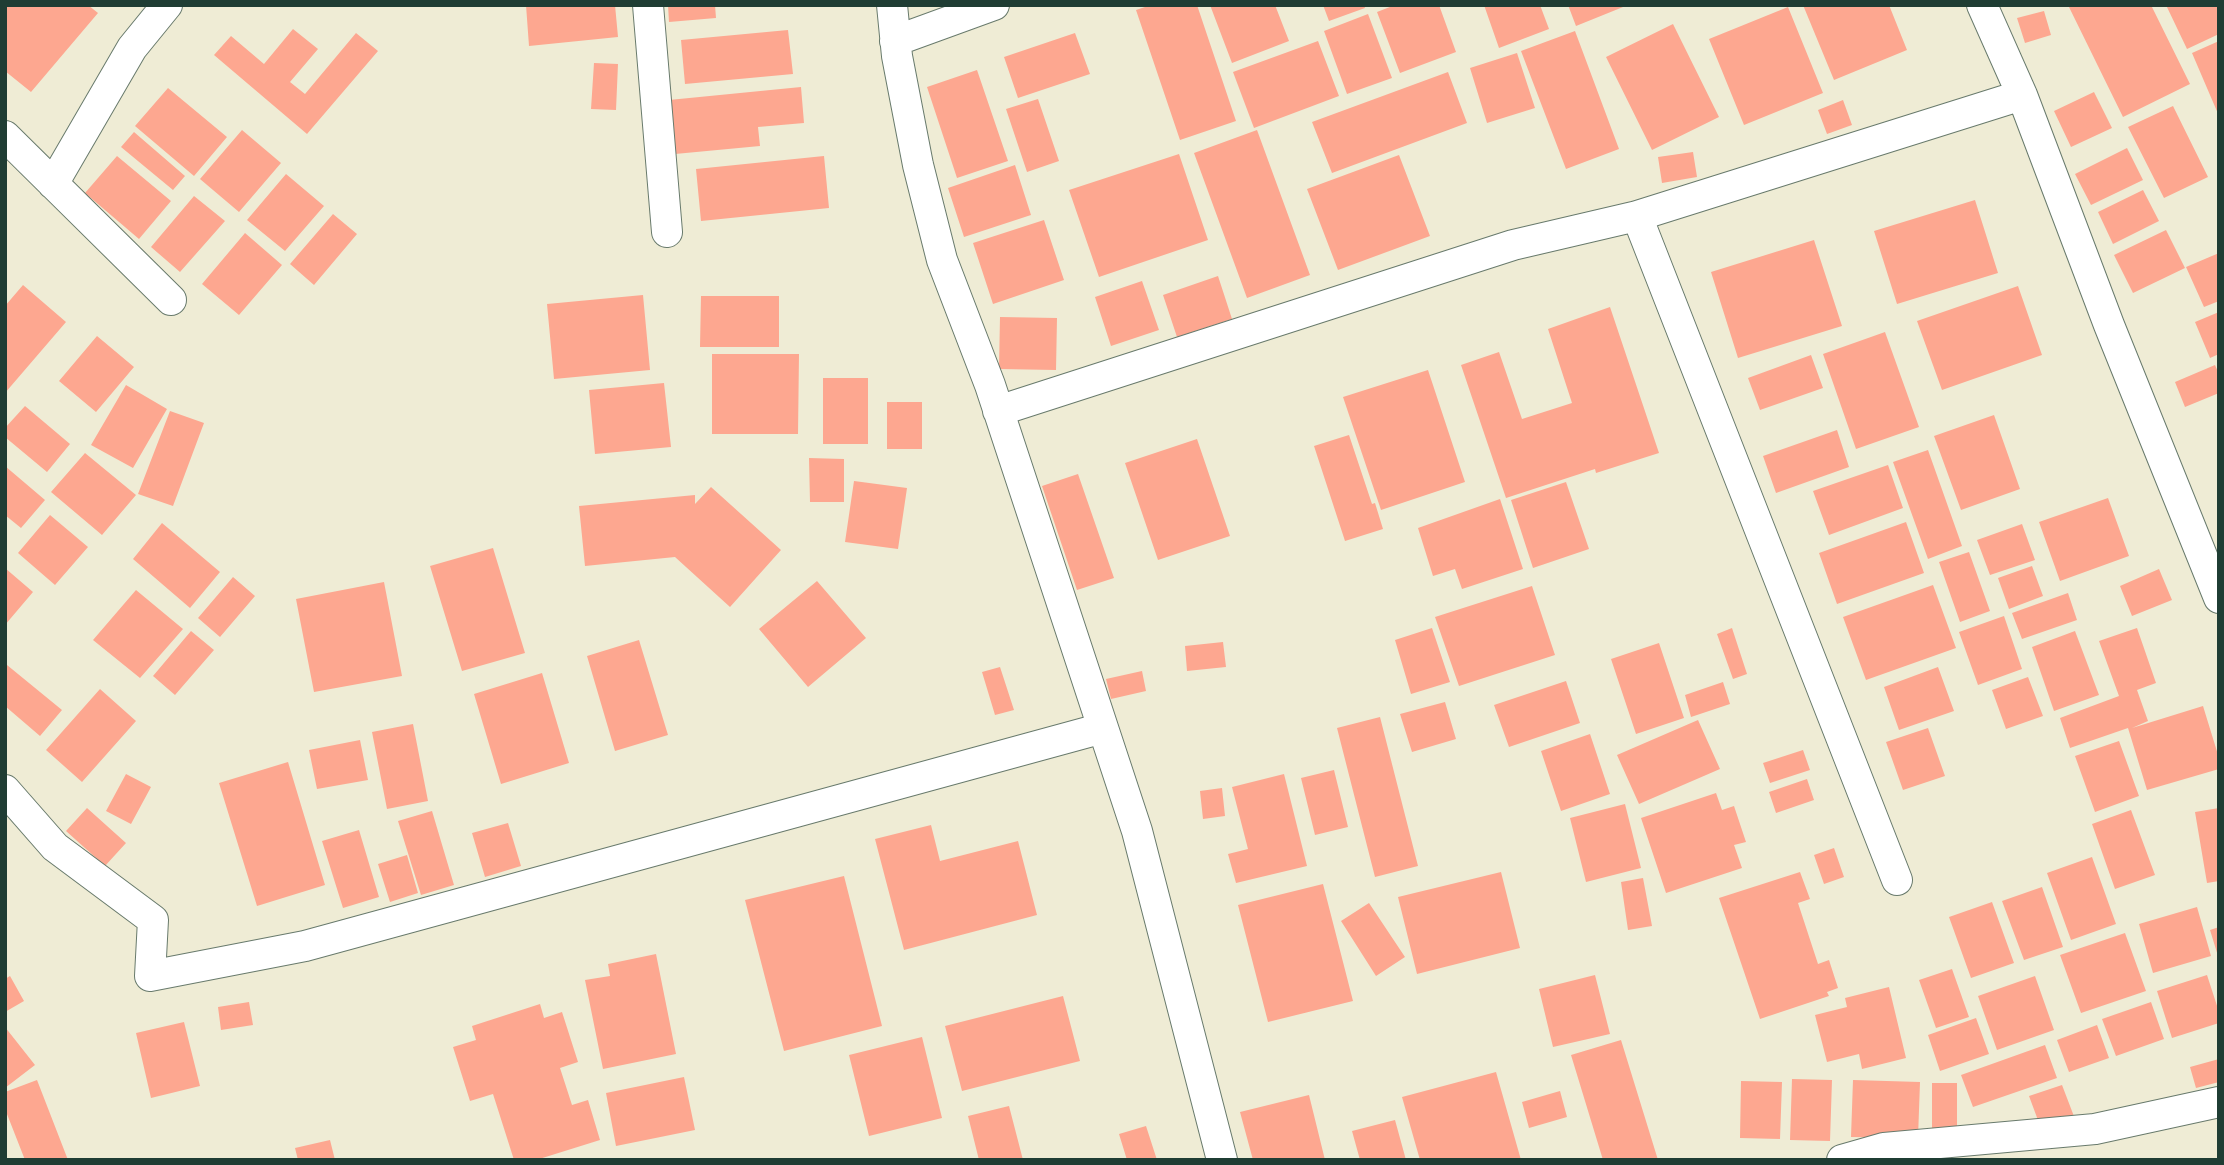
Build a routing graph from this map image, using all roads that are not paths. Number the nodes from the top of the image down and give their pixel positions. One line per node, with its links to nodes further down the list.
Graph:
1 (167, 5): 9 (street)
2 (648, 5): 11 (street)
3 (892, 5): 6 (street)
4 (994, 5): 6 (street)
5 (1982, 5): 7 (street)
6 (895, 41): 13 (street)
7 (2022, 95): 10 (street); 14 (street)
8 (5, 136): 9 (street)
9 (53, 184): 12 (street)
10 (1637, 216): 13 (street); 17 (street)
11 (667, 232)
12 (170, 300)
13 (998, 411): 15 (street)
14 (2219, 598)
15 (1103, 728): 16 (street); 19 (street)
16 (5, 790)
17 (1897, 880)
18 (2219, 1102): 20 (street)
19 (1222, 1160)
20 (1842, 1160)

